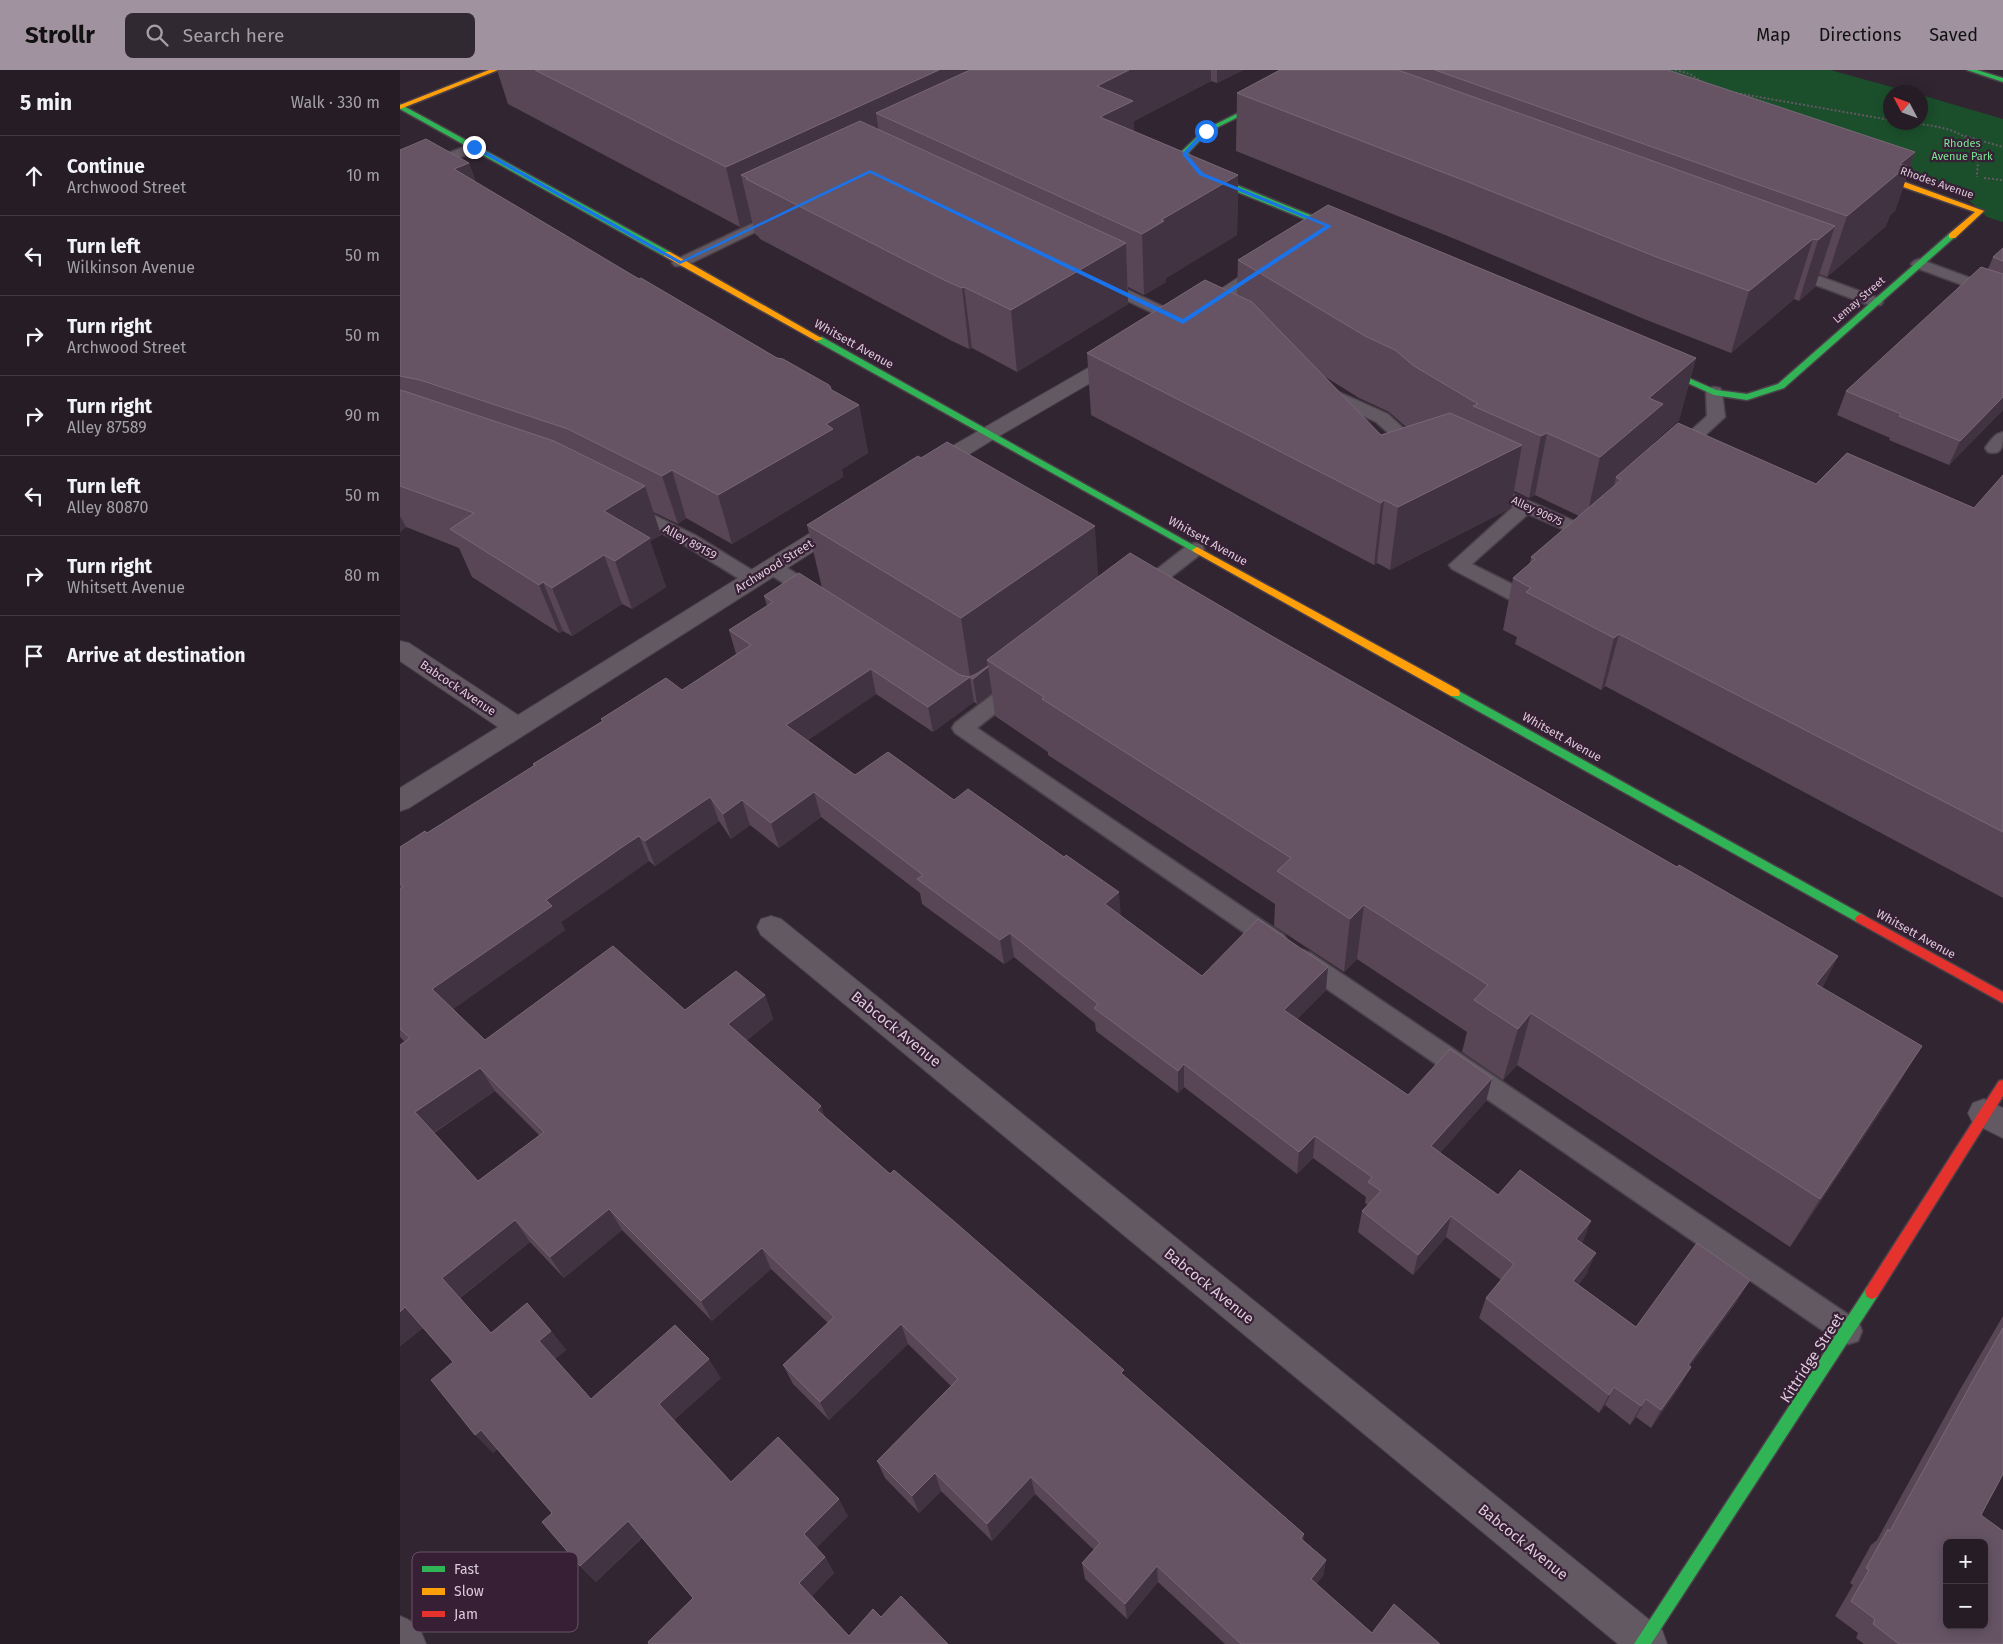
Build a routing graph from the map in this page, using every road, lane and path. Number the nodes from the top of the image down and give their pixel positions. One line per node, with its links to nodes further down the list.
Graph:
1 (495, 70): 10 (main road)
2 (1330, 70): 6 (main road)
3 (1675, 70): 7 (path)
4 (1970, 70): 5 (main road)
5 (2003, 80)
6 (1302, 86): 9 (lane); 21 (main road)
7 (1710, 86)
8 (1732, 92): 11 (path)
9 (1320, 93)
10 (400, 106): 14 (main road, Whitsett Avenue)
11 (1883, 119)
12 (1928, 127): 13 (path)
13 (1964, 136): 15 (path); 18 (path)
14 (474, 147): 17 (lane); 25 (main road, Whitsett Avenue)
15 (2003, 147)
16 (1860, 169): 20 (main road, Rhodes Avenue)
17 (400, 177)
18 (2003, 180)
19 (792, 209): 25 (lane)
20 (1980, 211): 27 (main road, Lemay Street)
21 (1329, 226): 22 (main road); 23 (street)
22 (1357, 238)
23 (1305, 242)
24 (1280, 258): 31 (street)
25 (680, 263): 35 (main road, Whitsett Avenue)
26 (1773, 264): 30 (lane)
27 (1919, 264): 29 (lane); 30 (main road, Lemay Street)
28 (1085, 274): 31 (lane)
29 (2003, 295)
30 (1875, 302): 34 (main road, Lemay Street)
31 (1192, 326): 35 (street)
32 (1641, 360): 34 (main road)
33 (1304, 380): 36 (lane)
34 (1714, 392): 37 (lane)
35 (986, 434): 39 (street); 44 (main road, Whitsett Avenue)
36 (1433, 463)
37 (1683, 470)
38 (1467, 479): 41 (lane, Alley 90675)
39 (912, 480)
40 (613, 500): 46 (lane, Alley 89159)
41 (1526, 506): 43 (lane, Alley 90675); 48 (lane)
42 (863, 511): 45 (street, Archwood Street)
43 (1607, 514)
44 (1190, 546): 47 (lane); 55 (main road, Whitsett Avenue)
45 (772, 567): 46 (street, Archwood Street); 49 (lane)
46 (753, 579): 52 (street, Archwood Street)
47 (1126, 592)
48 (1519, 596)
49 (836, 607)
50 (400, 649): 52 (street, Babcock Avenue)
51 (1032, 675): 58 (lane)
52 (517, 727): 53 (street, Archwood Street)
53 (400, 801)
54 (771, 927): 60 (street, Babcock Avenue)
55 (2003, 998)
56 (2003, 1085): 57 (main road, Kittridge Street)
57 (1994, 1119): 58 (main road, Kittridge Street)
58 (1848, 1331): 60 (main road, Kittridge Street)
59 (400, 1635): 61 (street)
60 (1644, 1643)
61 (407, 1644)

